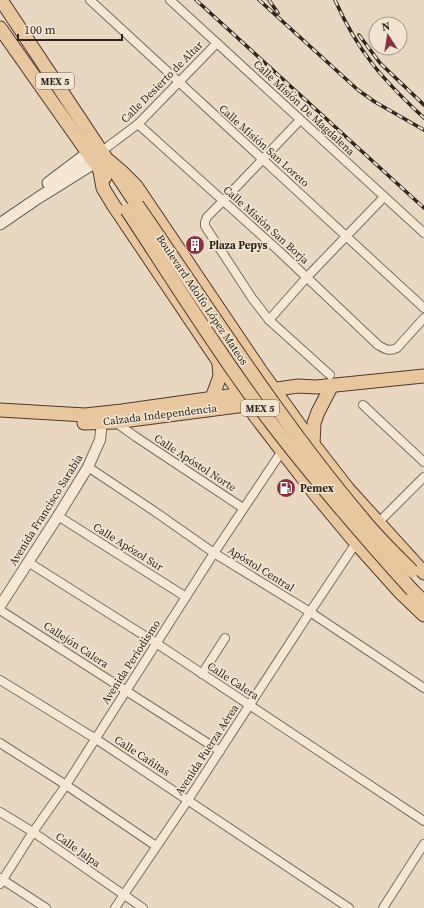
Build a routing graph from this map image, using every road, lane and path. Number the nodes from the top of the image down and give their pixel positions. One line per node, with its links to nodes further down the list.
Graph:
1 (1, 0): 10 (main road, Boulevard Adolfo López Mateos / MEX 5)
2 (170, 0): 5 (street, Calle Misión De Magdalena)
3 (94, 1): 6 (street, Calle Misión San Loreto)
4 (0, 28): 10 (main road, Boulevard Adolfo López Mateos / MEX 5)
5 (216, 43): 6 (street, Calle Desierto de Altar); 7 (street, Calle Misión De Magdalena)
6 (179, 82): 8 (street, Calle Desierto de Altar); 9 (street, Calle Misión San Loreto)
7 (300, 120): 9 (street); 11 (street, Calle Misión De Magdalena)
8 (138, 124): 10 (street, Calle Desierto de Altar); 12 (street, Calle Misión San Borja)
9 (263, 159): 12 (street); 17 (street, Calle Misión San Loreto)
10 (98, 160): 13 (main road, Boulevard Adolfo López Mateos / MEX 5); 14 (main road); 15 (main road); 22 (main road); 23 (main road)
11 (384, 197): 16 (street, Calle Misión De Magdalena); 17 (street)
12 (224, 201): 18 (street, Calle Misión San Borja); 21 (street)
13 (132, 207): 49 (main road, Boulevard Adolfo López Mateos / MEX 5, bridge); 50 (main road, Boulevard Adolfo López Mateos / MEX 5, bridge)
14 (0, 217)
15 (0, 224)
16 (424, 233)
17 (346, 236): 18 (street); 19 (street, Calle Misión San Loreto)
18 (307, 277): 20 (street, Calle Misión San Borja); 21 (street)
19 (424, 308)
20 (424, 318)
21 (269, 320): 25 (street)
22 (219, 363): 28 (main road); 30 (main road)
23 (260, 370): 26 (main road); 29 (main road)
24 (424, 376): 25 (main road, Calzada Independencia)
25 (331, 380): 27 (main road, Calzada Independencia); 38 (main road)
26 (298, 386): 27 (main road, Calzada Independencia); 29 (main road, Calzada Independencia)
27 (316, 387): 29 (main road, Calzada Independencia)
28 (239, 394): 29 (main road, Calzada Independencia); 30 (main road, Calzada Independencia); 31 (main road)
29 (278, 394): 31 (main road, Calzada Independencia); 38 (main road)
30 (216, 403): 31 (main road, Calzada Independencia); 33 (main road, Calzada Independencia); 34 (main road); 37 (main road, Calzada Independencia)
31 (247, 405): 34 (main road)
32 (362, 405): 40 (street)
33 (0, 410)
34 (256, 417): 39 (main road)
35 (0, 419): 36 (main road, Calzada Independencia)
36 (102, 422): 37 (main road, Calzada Independencia); 41 (street, Avenida Francisco Sarabia)
37 (115, 422): 43 (street, Calle Apóstol Norte)
38 (313, 444): 45 (main road)
39 (282, 451): 43 (street, Avenida Periodismo); 46 (main road)
40 (424, 462)
41 (88, 467): 44 (street, Avenida Francisco Sarabia); 47 (street, Apóstol Central)
42 (424, 477): 45 (street)
43 (243, 508): 47 (street, Avenida Periodismo)
44 (58, 516): 48 (street, Avenida Francisco Sarabia); 51 (street, Calle Apózol Sur)
45 (378, 523): 49 (main road)
46 (356, 543): 55 (street, Avenida Fuerza Aérea); 56 (main road)
47 (214, 553): 51 (street, Avenida Periodismo); 55 (street, Apóstol Central)
48 (28, 562): 53 (street, Avenida Francisco Sarabia); 58 (street, Calle Calera)
49 (418, 572): 50 (main road, Boulevard Adolfo López Mateos / MEX 5)
50 (418, 587): 52 (main road, Boulevard Adolfo López Mateos / MEX 5)
51 (186, 597): 58 (street, Avenida Periodismo)
52 (424, 602)
53 (0, 606)
54 (0, 610): 62 (street, Callejón Calera)
55 (310, 612): 61 (street, Apóstol Central); 63 (street, Avenida Fuerza Aérea)
56 (424, 615)
57 (225, 638): 59 (street)
58 (156, 644): 59 (street, Calle Calera); 62 (street, Avenida Periodismo)
59 (202, 674): 63 (street, Calle Calera)
60 (0, 680): 64 (street, Calle Cañitas)
61 (424, 688)
62 (125, 690): 64 (street, Avenida Periodismo); 66 (street, Callejón Calera)
63 (249, 705): 66 (street, Avenida Fuerza Aérea); 70 (street, Calle Calera)
64 (96, 739): 67 (street, Avenida Periodismo); 68 (street, Calle Cañitas)
65 (0, 743): 67 (street)
66 (220, 751): 68 (street, Avenida Fuerza Aérea)
67 (66, 785): 71 (street, Avenida Periodismo); 73 (street)
68 (188, 800): 73 (street, Avenida Fuerza Aérea); 79 (street, Calle Cañitas)
69 (0, 812): 71 (street, Calle Jalpa)
70 (424, 821)
71 (33, 832): 74 (street, Avenida Periodismo); 75 (street, Calle Jalpa)
72 (424, 844): 80 (street)
73 (156, 846): 75 (street, Avenida Fuerza Aérea)
74 (1, 881): 76 (street)
75 (123, 895): 77 (street, Avenida Fuerza Aérea); 78 (street, Calle Jalpa)
76 (46, 908)
77 (115, 908)
78 (143, 908)
79 (349, 908)
80 (382, 908)

